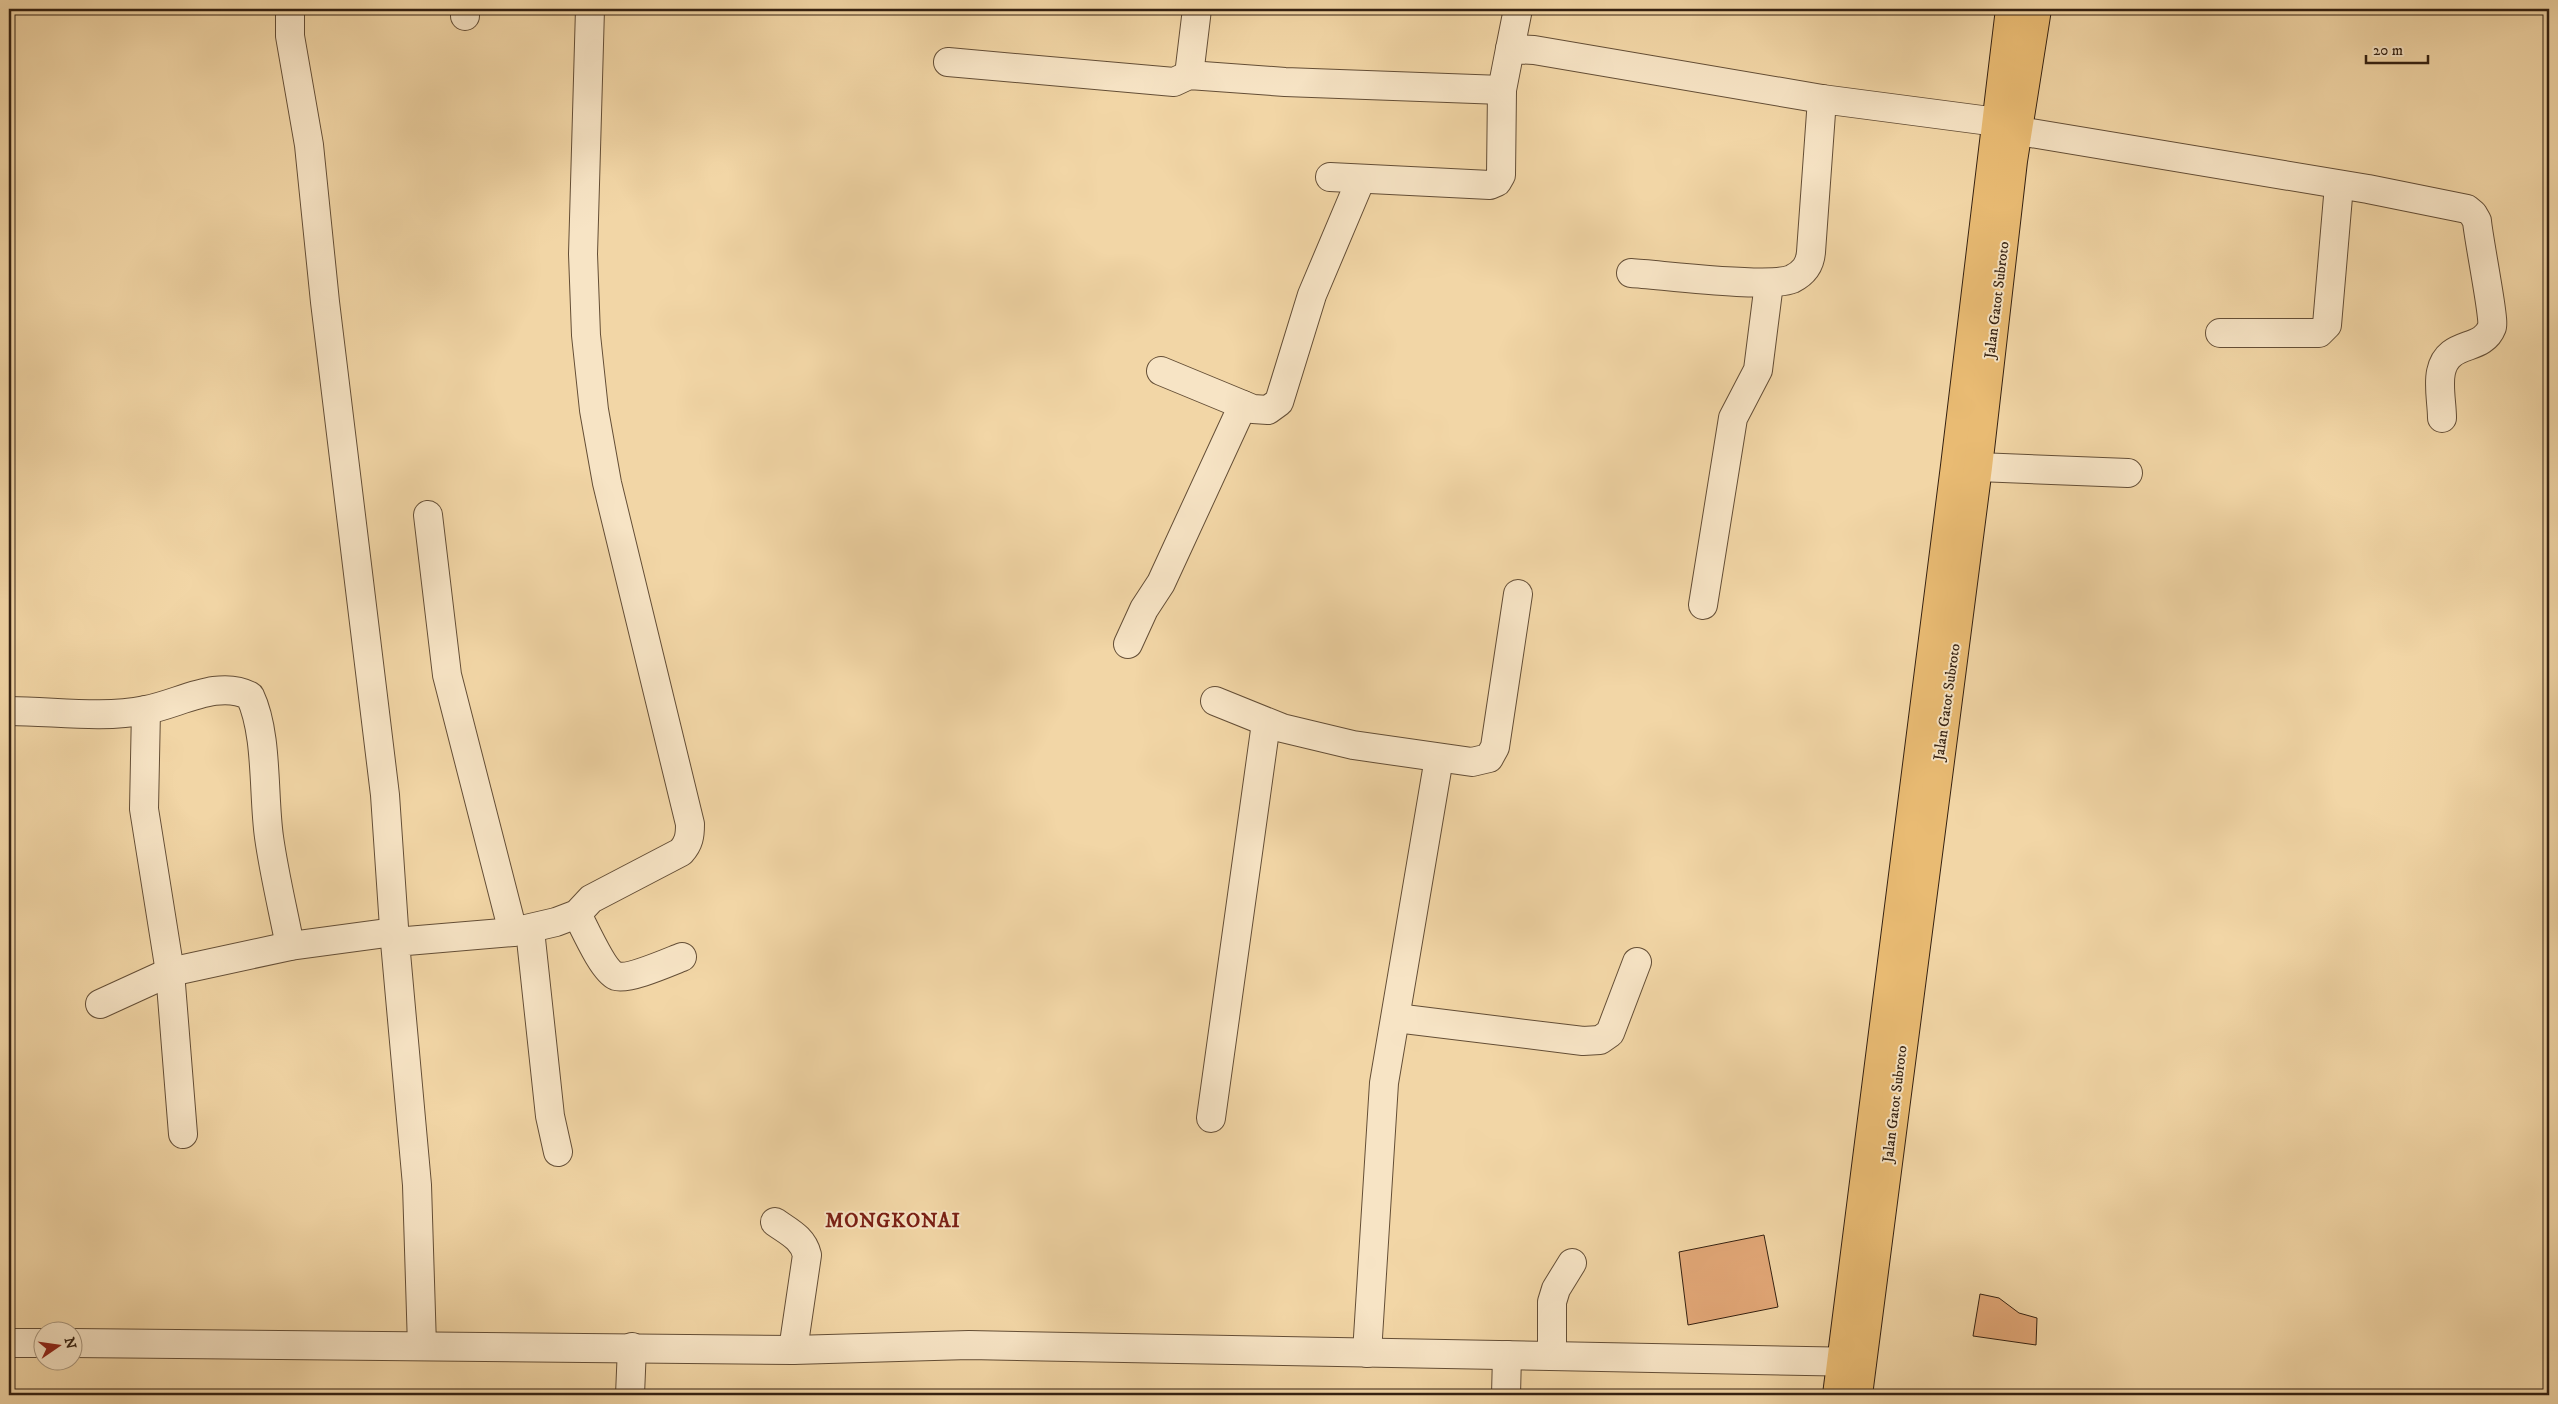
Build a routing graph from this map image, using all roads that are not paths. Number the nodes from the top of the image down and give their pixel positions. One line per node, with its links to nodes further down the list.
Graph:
1 (290, 9): 35 (street)
2 (590, 9): 33 (street)
3 (1197, 9): 9 (street)
4 (1518, 9): 7 (street)
5 (2010, 9): 12 (highway, Jalan Gatot Subroto)
6 (2037, 9): 12 (highway, Jalan Gatot Subroto)
7 (1510, 49): 10 (street); 11 (street)
8 (948, 62): 9 (street)
9 (1189, 74): 10 (street)
10 (1502, 90): 14 (street)
11 (1822, 99): 12 (street); 17 (street)
12 (2012, 126): 15 (street); 22 (highway, Jalan Gatot Subroto); 56 (highway, Jalan Gatot Subroto)
13 (1330, 177): 14 (street)
14 (1361, 179): 20 (street)
15 (2340, 185): 18 (street); 21 (street)
16 (1631, 273): 17 (street)
17 (1769, 283): 26 (street)
18 (2220, 333)
19 (1161, 371): 20 (street)
20 (1243, 405): 27 (street)
21 (2442, 418)
22 (1978, 467): 23 (street); 56 (highway, Jalan Gatot Subroto)
23 (2128, 473)
24 (428, 515): 34 (street)
25 (1518, 594): 32 (street)
26 (1703, 605)
27 (1128, 644)
28 (1215, 701): 31 (street)
29 (146, 710): 30 (street); 36 (street); 39 (street)
30 (9, 711)
31 (1266, 723): 32 (street); 42 (street)
32 (1439, 758): 41 (street)
33 (577, 914): 34 (street); 37 (street)
34 (522, 931): 35 (street); 44 (street)
35 (395, 937): 36 (street); 50 (street)
36 (290, 946): 39 (street)
37 (682, 957)
38 (1637, 962): 41 (street)
39 (170, 972): 40 (street); 43 (street)
40 (100, 1004)
41 (1396, 1018): 53 (street)
42 (1211, 1118)
43 (183, 1134)
44 (558, 1152)
45 (775, 1222): 52 (street)
46 (1572, 1263): 55 (street)
47 (9, 1342): 48 (street)
48 (32, 1343)
49 (82, 1343): 50 (street)
50 (422, 1346): 51 (street)
51 (632, 1347): 52 (street); 57 (street)
52 (793, 1350): 53 (street)
53 (1367, 1353): 54 (street)
54 (1507, 1355): 55 (street); 58 (street)
55 (1552, 1355): 56 (street)
56 (1851, 1362): 59 (highway, Jalan Gatot Subroto); 60 (highway, Jalan Gatot Subroto)
57 (630, 1395)
58 (1506, 1395)
59 (1837, 1395)
60 (1858, 1395)

